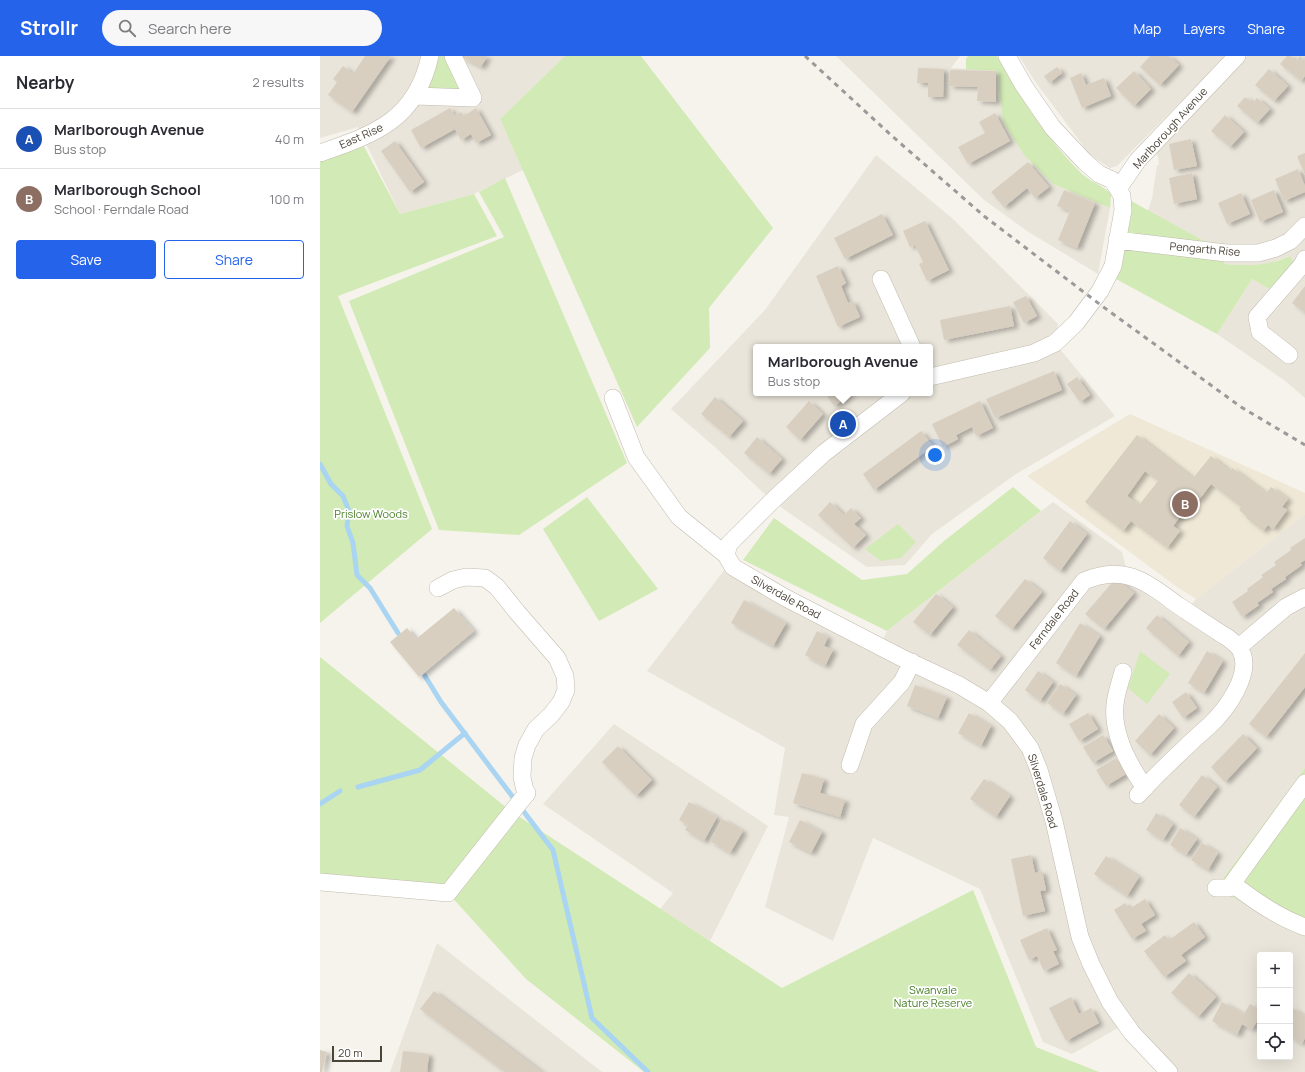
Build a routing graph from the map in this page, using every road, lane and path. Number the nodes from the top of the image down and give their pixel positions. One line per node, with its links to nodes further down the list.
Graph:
1 (430, 56): 5 (street, East Rise)
2 (453, 56): 5 (street)
3 (1007, 56): 7 (street)
4 (1237, 56): 7 (street, Marlborough Avenue)
5 (415, 96): 6 (street, East Rise)
6 (320, 153)
7 (1118, 189): 9 (street)
8 (1305, 226): 10 (street, Pengarth Rise)
9 (1118, 240): 10 (street, Pengarth Rise); 15 (street)
10 (1290, 241): 11 (street)
11 (1305, 257): 14 (street)
12 (881, 279): 13 (street)
13 (911, 344)
14 (1289, 355)
15 (933, 376)
16 (898, 396): 18 (street)
17 (613, 398): 18 (street, Silverdale Road)
18 (726, 555): 22 (street, Silverdale Road)
19 (438, 588): 27 (street)
20 (1305, 597): 21 (street)
21 (1239, 648): 23 (street); 24 (street, Ferndale Road)
22 (912, 662): 24 (street, Silverdale Road); 25 (street)
23 (1123, 672)
24 (989, 703): 31 (street, Silverdale Road)
25 (850, 765)
26 (1305, 784): 28 (street)
27 (320, 882)
28 (1216, 888)
29 (1238, 888): 30 (street)
30 (1305, 927)
31 (1169, 1072)

